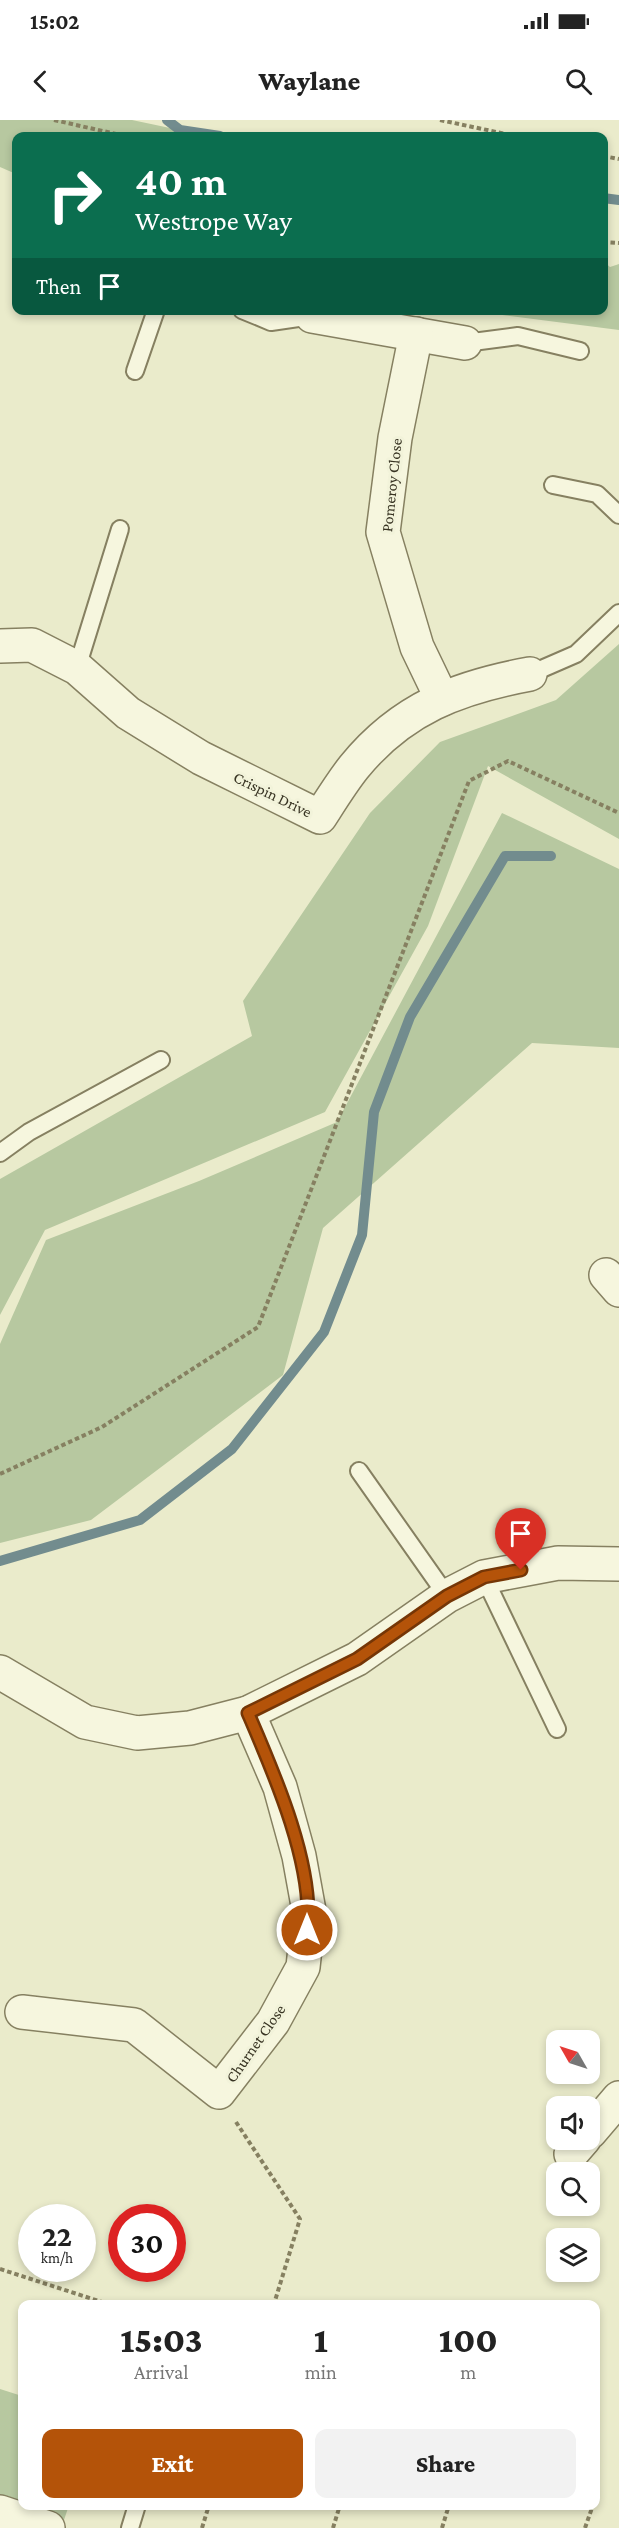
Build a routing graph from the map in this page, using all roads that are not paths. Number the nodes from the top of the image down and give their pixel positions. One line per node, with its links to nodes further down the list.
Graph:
1 (154, 315): 7 (lane)
2 (254, 315): 3 (lane)
3 (312, 316): 4 (street)
4 (416, 334): 5 (street); 15 (street, Pomeroy Close)
5 (465, 343): 6 (lane)
6 (580, 351)
7 (135, 371)
8 (553, 485): 9 (lane)
9 (619, 515)
10 (120, 529): 13 (lane)
11 (619, 613): 14 (lane)
12 (0, 646): 13 (street, Crispin Drive)
13 (77, 668): 15 (street, Crispin Drive)
14 (530, 674): 15 (street, Crispin Drive)
15 (442, 699)
16 (161, 1060): 17 (lane)
17 (0, 1153)
18 (358, 1471): 21 (lane)
19 (619, 1564): 20 (street)
20 (484, 1577): 21 (street); 24 (lane)
21 (447, 1596): 23 (street)
22 (0, 1672): 23 (street)
23 (248, 1713): 25 (street, Churnet Close)
24 (557, 1729)
25 (22, 2012)
26 (617, 2105): 27 (street)
27 (600, 2122)
28 (135, 2510): 31 (lane)
29 (0, 2512): 30 (street)
30 (48, 2528)
31 (130, 2528)

